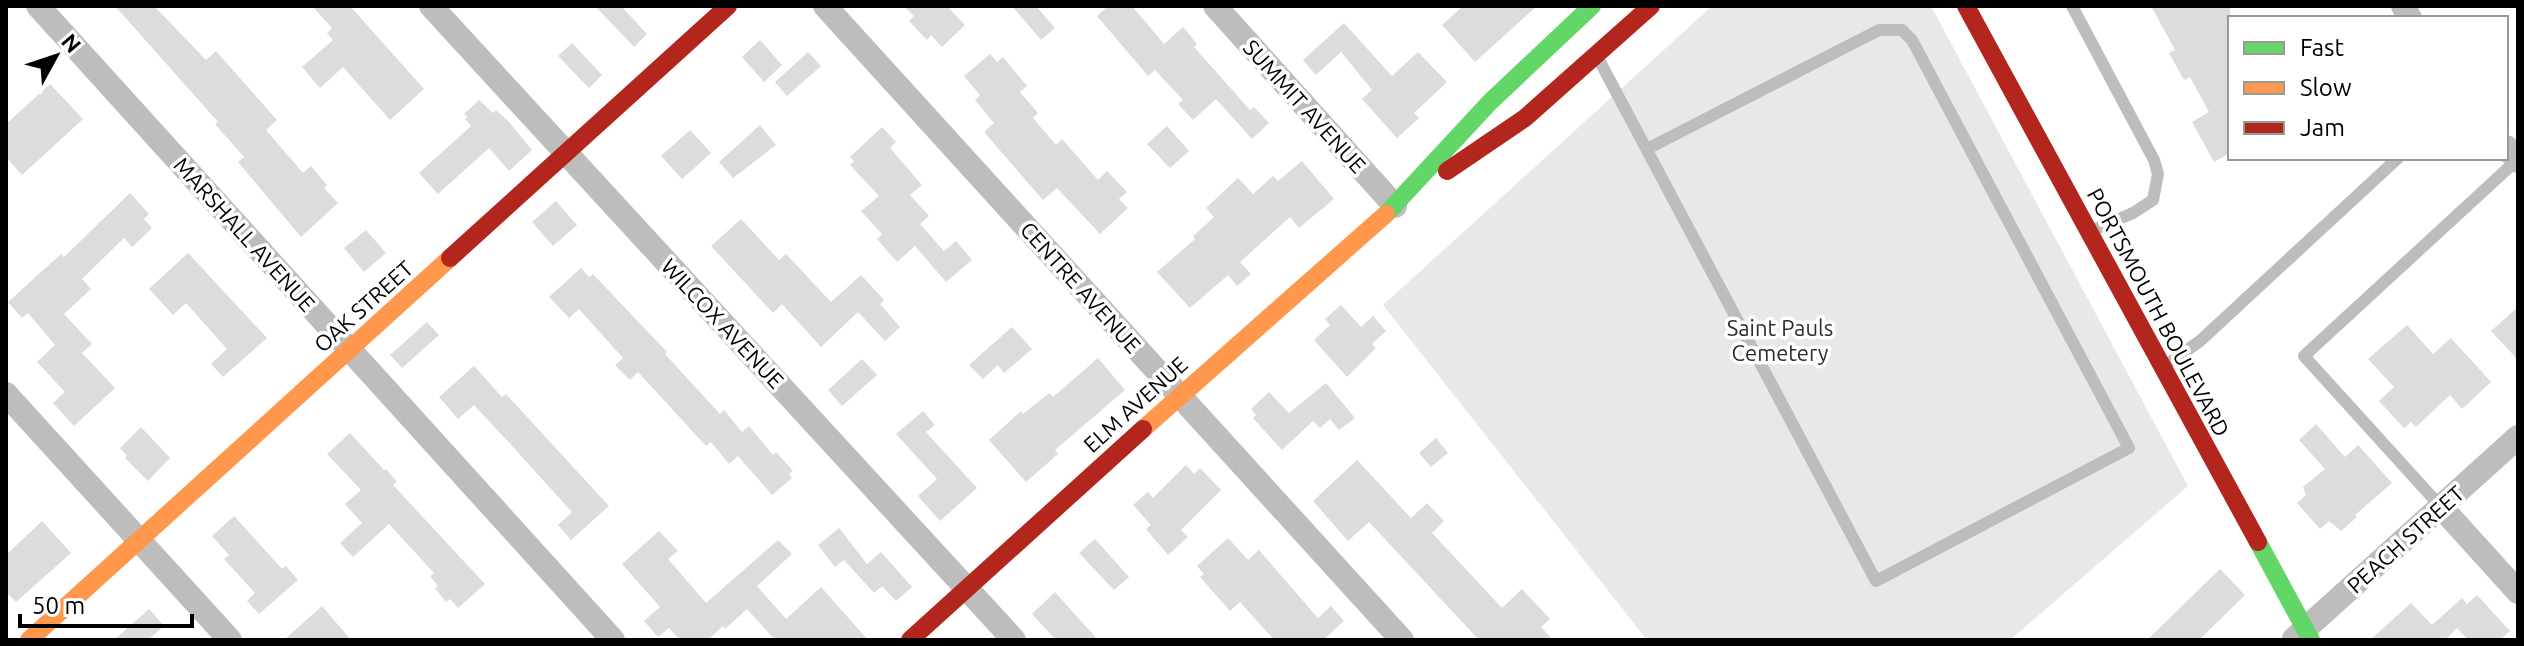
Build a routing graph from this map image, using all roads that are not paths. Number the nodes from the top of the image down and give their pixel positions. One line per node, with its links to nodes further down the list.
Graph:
1 (38, 6): 18 (street, MARSHALL AVENUE)
2 (431, 6): 13 (street, WILCOX AVENUE)
3 (728, 6): 13 (main road, OAK STREET)
4 (825, 6): 21 (street, CENTRE AVENUE)
5 (1215, 6): 16 (street, SUMMIT AVENUE)
6 (1593, 6): 10 (street); 16 (main road, ELM AVENUE)
7 (1651, 6): 10 (main road, ELM AVENUE)
8 (1966, 6): 17 (main road, PORTSMOUTH BOULEVARD)
9 (2072, 6): 17 (lane)
10 (1619, 34): 11 (main road, ELM AVENUE)
11 (1596, 55): 12 (lane); 16 (main road, ELM AVENUE)
12 (1647, 149): 12 (lane)
13 (566, 153): 18 (main road, OAK STREET); 25 (street, WILCOX AVENUE)
14 (2396, 160): 19 (lane)
15 (2518, 160): 23 (lane)
16 (1395, 206): 21 (main road, ELM AVENUE)
17 (2088, 232): 19 (main road, PORTSMOUTH BOULEVARD)
18 (350, 350): 24 (main road, OAK STREET); 30 (street, MARSHALL AVENUE)
19 (2161, 369): 27 (main road, PORTSMOUTH BOULEVARD)
20 (6, 394): 24 (street)
21 (1180, 396): 25 (main road, ELM AVENUE); 33 (street, CENTRE AVENUE)
22 (2518, 437): 23 (street, PEACH STREET)
23 (2441, 507): 26 (street); 27 (street, PEACH STREET)
24 (140, 541): 28 (main road, OAK STREET); 29 (street)
25 (967, 589): 31 (main road, ELM AVENUE); 32 (street, WILCOX AVENUE)
26 (2518, 592)
27 (2303, 636)
28 (29, 640)
29 (230, 640)
30 (613, 640)
31 (910, 640)
32 (1014, 640)
33 (1402, 640)

